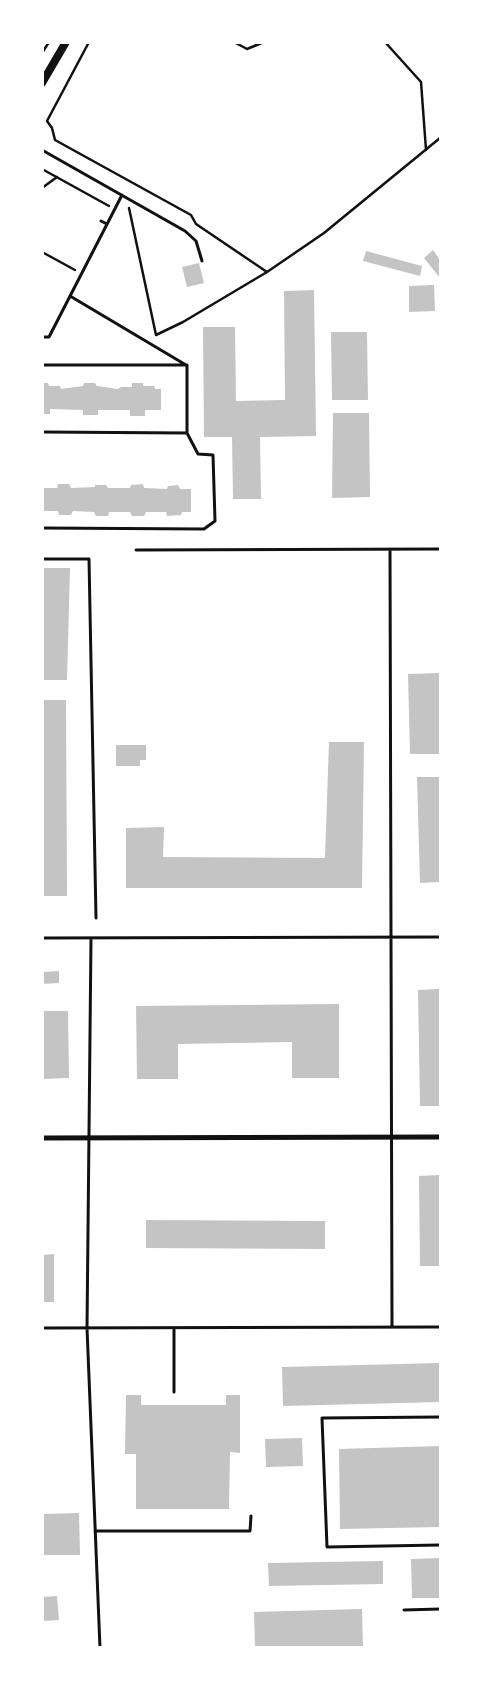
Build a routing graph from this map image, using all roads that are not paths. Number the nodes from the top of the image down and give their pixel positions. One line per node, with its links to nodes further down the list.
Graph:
1 (66, 42): 2 (street)
2 (42, 83)
3 (42, 150): 4 (lane)
4 (122, 195): 6 (lane); 7 (lane)
5 (101, 222): 6 (lane)
6 (107, 224): 8 (lane)
7 (202, 261)
8 (70, 296): 9 (lane); 11 (lane)
9 (42, 337)
10 (42, 365): 11 (lane)
11 (187, 365): 13 (lane)
12 (42, 432): 13 (lane)
13 (187, 433): 14 (lane)
14 (42, 528)
15 (390, 549): 16 (lane); 17 (lane); 20 (lane)
16 (440, 549)
17 (136, 550)
18 (42, 559): 19 (lane)
19 (96, 918)
20 (390, 936): 21 (lane); 23 (lane); 24 (lane)
21 (440, 937)
22 (42, 938): 23 (lane)
23 (91, 938): 27 (lane)
24 (392, 1137): 25 (street); 27 (street); 29 (lane)
25 (440, 1137)
26 (42, 1138): 27 (street)
27 (89, 1138): 31 (lane)
28 (440, 1326): 29 (lane)
29 (392, 1327): 32 (lane)
30 (42, 1328): 31 (lane)
31 (87, 1328): 32 (lane); 36 (lane)
32 (174, 1328): 33 (lane)
33 (174, 1392)
34 (440, 1417): 37 (lane)
35 (251, 1516): 36 (lane)
36 (95, 1531): 40 (lane)
37 (440, 1545)
38 (404, 1610): 39 (lane)
39 (440, 1610)
40 (100, 1648)

